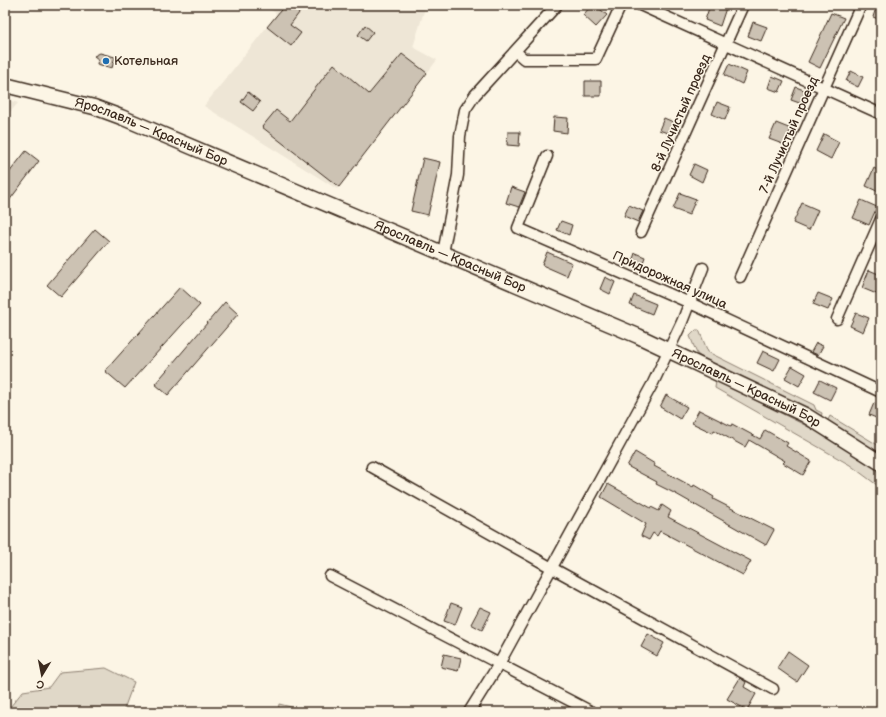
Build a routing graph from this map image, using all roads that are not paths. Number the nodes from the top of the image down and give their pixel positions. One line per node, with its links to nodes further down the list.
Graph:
1 (557, 5): 7 (street)
2 (621, 5): 7 (street)
3 (640, 5): 6 (street)
4 (743, 5): 6 (street, 8-й Лучистый проезд)
5 (861, 5): 9 (street, 7-й Лучистый проезд)
6 (727, 43): 9 (street); 13 (street, 8-й Лучистый проезд)
7 (514, 51): 14 (street)
8 (5, 85): 14 (street, Ярославль — Красный Бор)
9 (824, 88): 10 (street); 16 (street, 7-й Лучистый проезд)
10 (881, 114)
11 (547, 156): 17 (street, Придорожная улица)
12 (881, 220): 18 (street)
13 (641, 232)
14 (443, 253): 19 (street, Ярославль — Красный Бор)
15 (703, 268): 17 (street)
16 (740, 276)
17 (690, 302): 19 (street); 20 (street, Придорожная улица)
18 (837, 319)
19 (668, 351): 21 (street, Ярославль — Красный Бор); 23 (street)
20 (881, 392)
21 (881, 463)
22 (372, 467): 23 (street)
23 (552, 568): 25 (street); 26 (street)
24 (330, 576): 25 (street)
25 (499, 664): 27 (street); 28 (street)
26 (773, 689)
27 (469, 712)
28 (592, 712)

